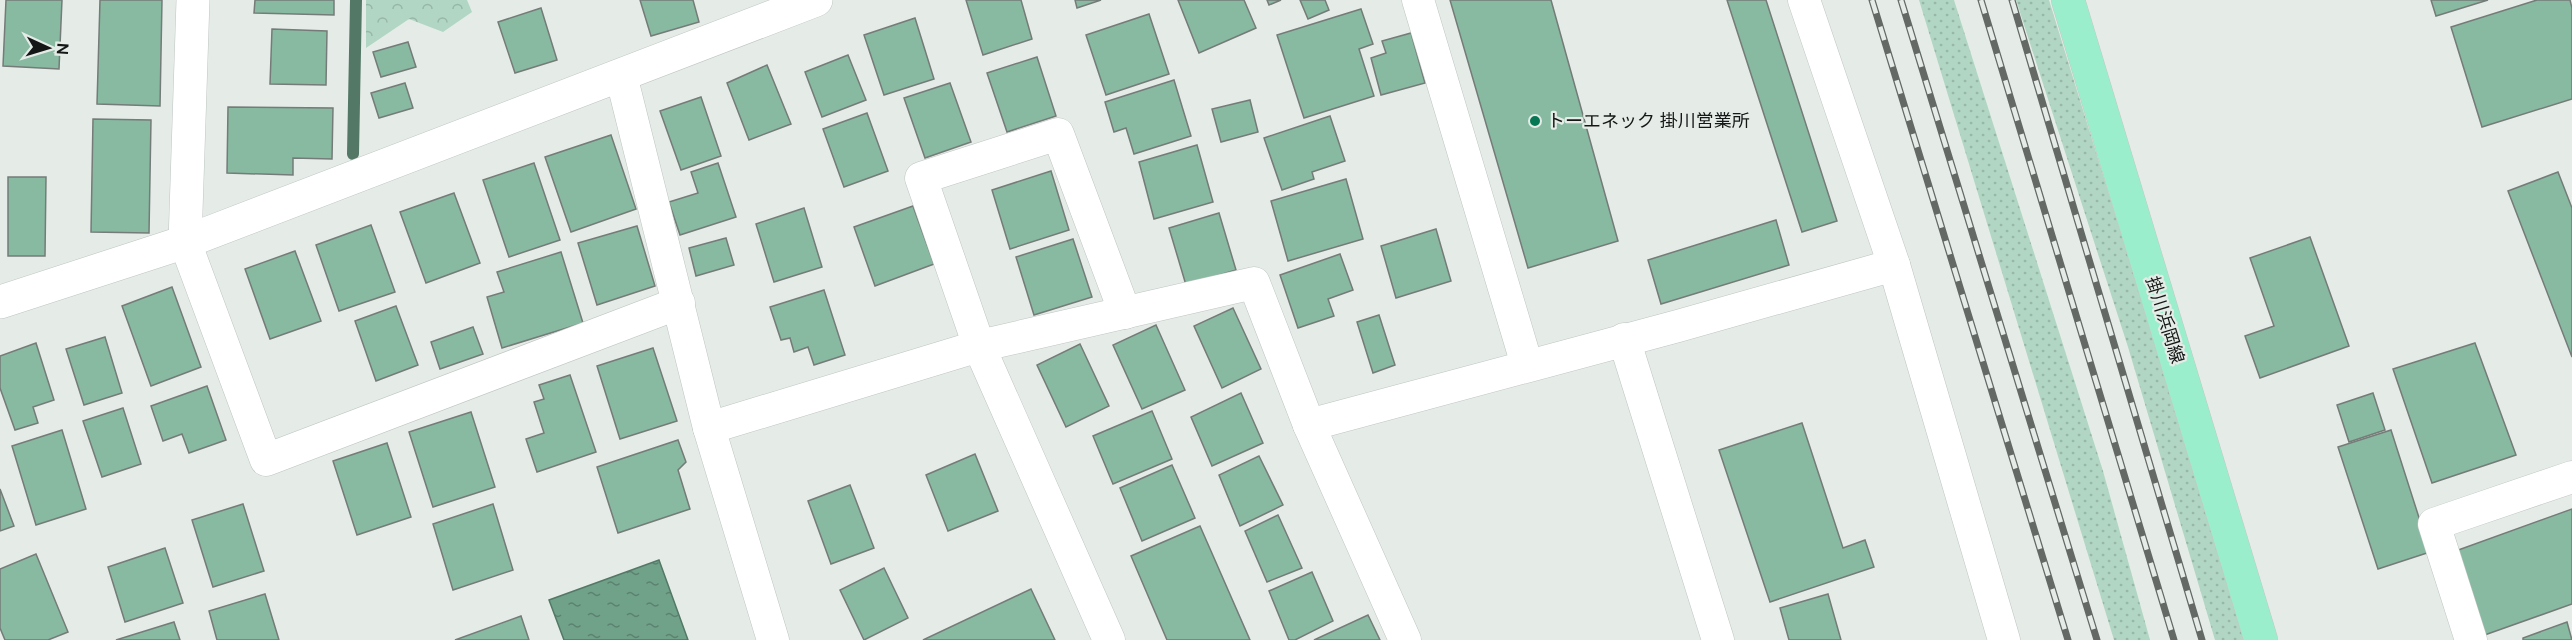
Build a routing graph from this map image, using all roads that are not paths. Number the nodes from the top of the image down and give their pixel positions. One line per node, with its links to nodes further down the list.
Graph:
1 (193, 0): 7 (street)
2 (816, 0): 6 (street)
3 (1418, 0): 14 (street)
4 (1804, 0): 8 (street)
5 (2068, 0): 23 (main road, 掛川浜岡線)
6 (621, 75): 7 (street); 10 (street)
7 (185, 242): 9 (street); 10 (street)
8 (1893, 265): 12 (street); 22 (street)
9 (0, 302)
10 (679, 303): 16 (street)
11 (1125, 313): 13 (street); 13 (street); 15 (street)
12 (1624, 339): 14 (street); 21 (street)
13 (979, 346): 16 (street); 19 (street)
14 (1527, 365): 15 (street)
15 (1309, 424): 20 (street)
16 (709, 428): 18 (street)
17 (2572, 477): 24 (street)
18 (773, 640)
19 (1109, 640)
20 (1405, 640)
21 (1718, 640)
22 (2004, 640)
23 (2261, 640)
24 (2471, 640)

